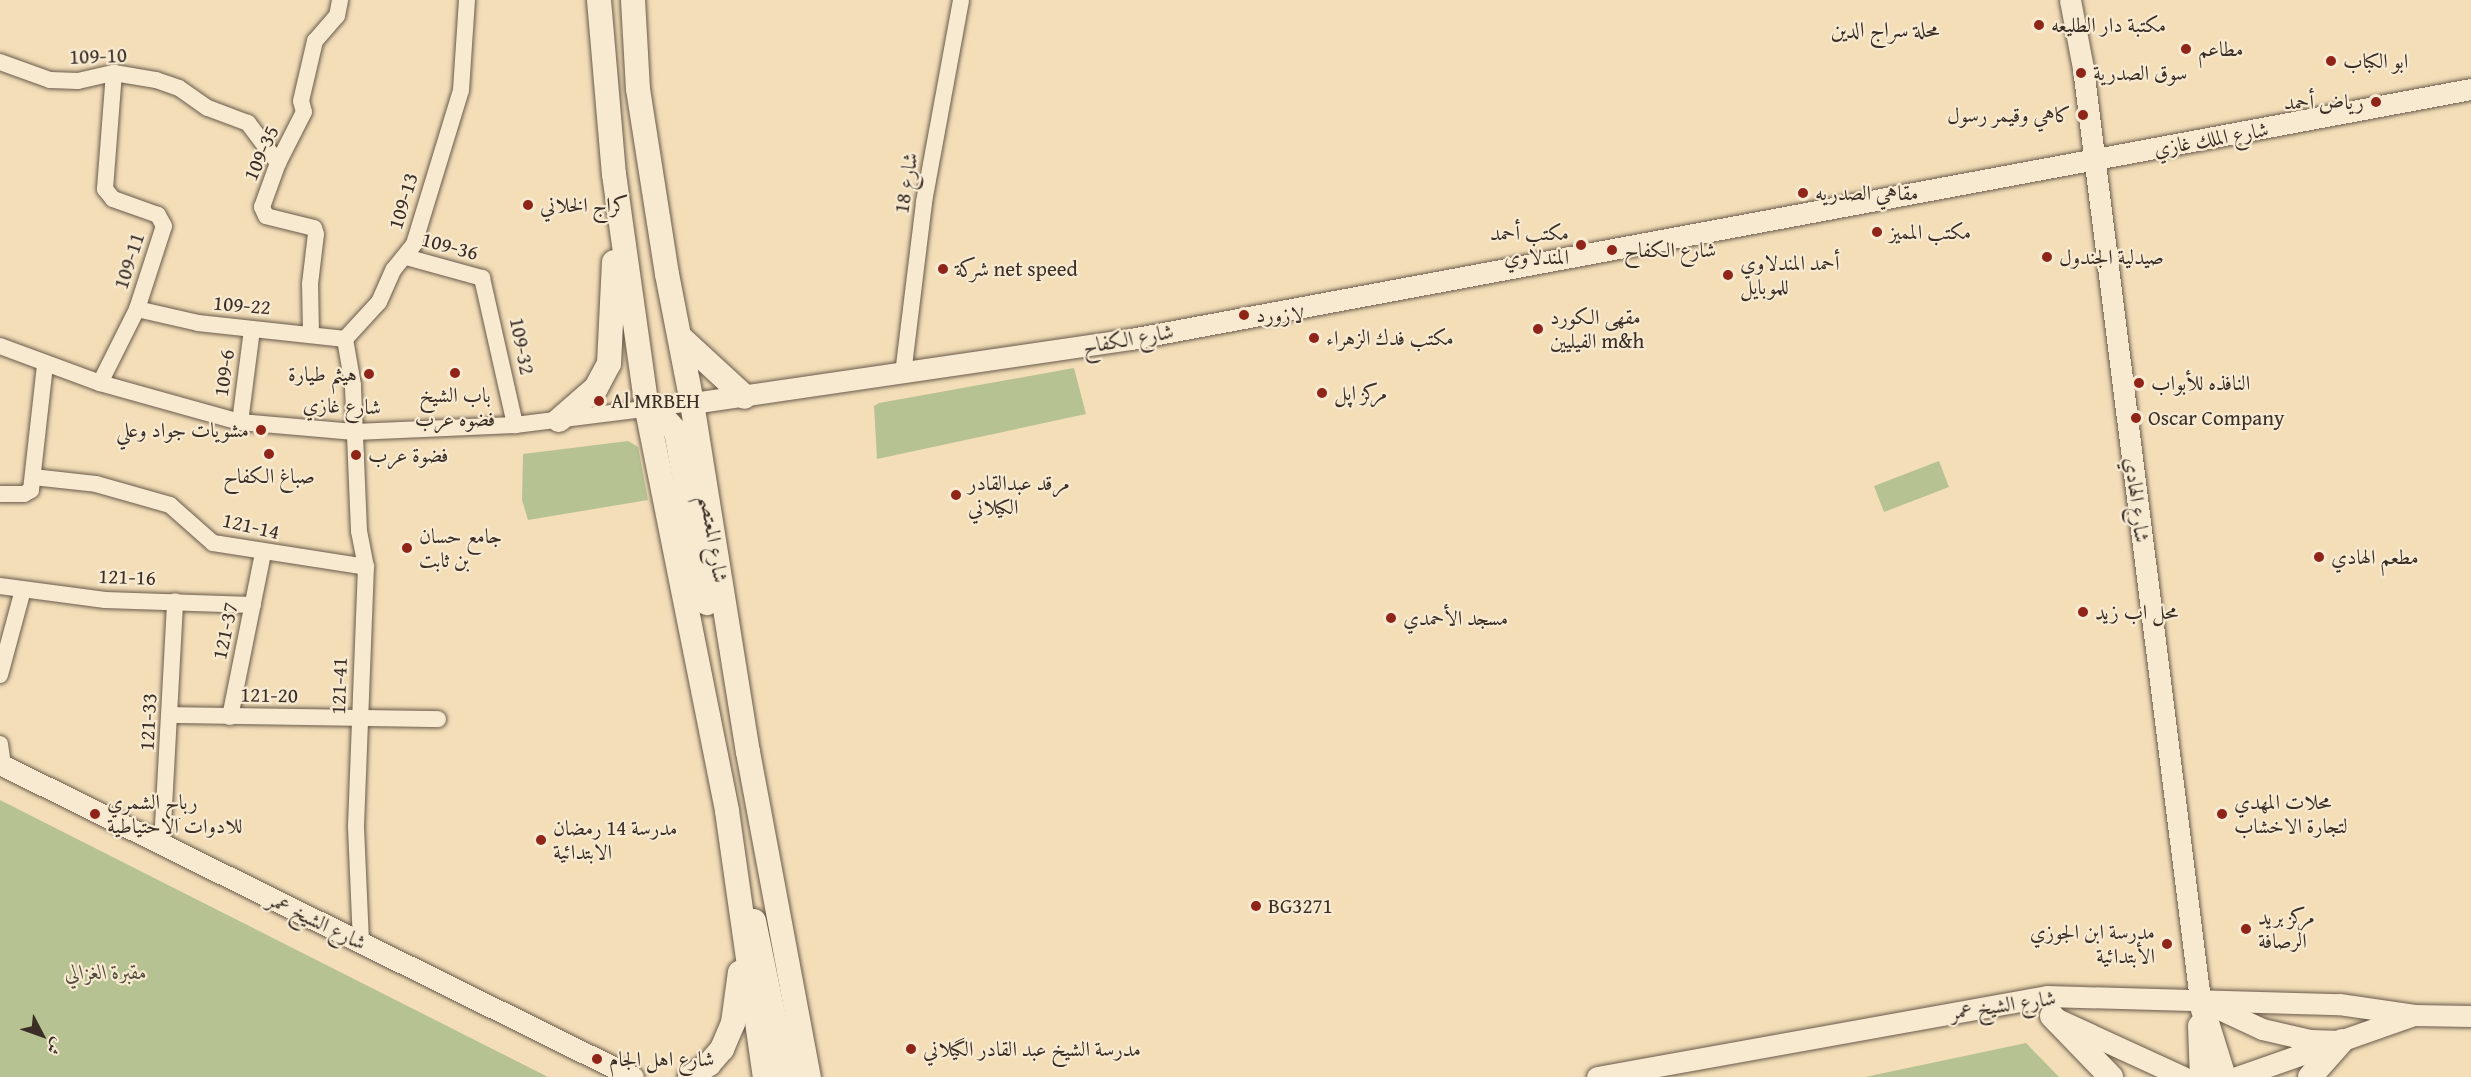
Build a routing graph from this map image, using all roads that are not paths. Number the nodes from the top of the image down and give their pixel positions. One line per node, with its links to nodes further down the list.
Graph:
1 (340, 0): 11 (street, 109-35)
2 (467, 0): 13 (street, 109-13)
3 (599, 0): 12 (main road, شارع المعتصم)
4 (633, 0): 18 (main road, شارع المعتصم)
5 (961, 0): 22 (street, شارع 18)
6 (2070, 0): 10 (street, شارع الهادي)
7 (0, 62): 8 (street, 109-10)
8 (114, 73): 11 (street, 109-10); 15 (street, 109-11)
9 (2471, 89): 10 (street, شارع الملك غازي)
10 (2092, 160): 22 (street, شارع الكفاح); 52 (street, شارع الهادي)
11 (278, 163): 17 (street, 109-35)
12 (616, 197): 26 (main road, شارع المعتصم); 27 (main road)
13 (406, 257): 14 (street, 109-36); 19 (street, 109-13)
14 (482, 278): 29 (street, 109-32)
15 (137, 309): 16 (street, 109-22); 23 (street, 109-11)
16 (252, 330): 17 (street, 109-22); 28 (street, 109-6)
17 (310, 334): 19 (street, 109-22)
18 (680, 337): 24 (main road); 25 (main road, شارع المعتصم)
19 (345, 339): 30 (street)
20 (1, 350): 21 (street, شارع غازي)
21 (45, 364): 23 (street, شارع غازي); 31 (street)
22 (903, 374): 24 (street, شارع الكفاح)
23 (100, 383): 28 (street, شارع غازي)
24 (745, 397): 25 (street, شارع الكفاح)
25 (692, 403): 26 (street, شارع غازي); 45 (main road, شارع المعتصم)
26 (647, 410): 27 (street, شارع غازي); 45 (main road); 47 (main road, شارع المعتصم)
27 (558, 420): 29 (street, شارع غازي)
28 (240, 422): 30 (street, شارع غازي)
29 (515, 425): 30 (street, شارع غازي)
30 (355, 432): 34 (street, 121-41)
31 (33, 477): 32 (street); 33 (street, 121-14)
32 (0, 494)
33 (263, 554): 34 (street, 121-14); 38 (street, 121-37)
34 (366, 567): 43 (street, 121-41)
35 (0, 586): 36 (street, 121-16)
36 (23, 590): 37 (street, 121-16); 39 (street)
37 (175, 601): 38 (street, 121-16); 40 (street, 121-33)
38 (253, 604): 41 (street, 121-37)
39 (0, 675)
40 (171, 715): 41 (street, 121-20); 48 (street, 121-33)
41 (230, 717): 43 (street, 121-20)
42 (438, 719): 43 (street, 121-20)
43 (360, 720): 49 (street, 121-41)
44 (0, 744): 46 (street)
45 (748, 753): 57 (main road, شارع المعتصم)
46 (2, 765): 48 (street, شارع الشيخ عمر)
47 (727, 811): 50 (main road, شارع المعتصم); 61 (main road)
48 (162, 844): 49 (street, شارع الشيخ عمر)
49 (361, 942): 58 (street, شارع الشيخ عمر)
50 (744, 946): 59 (main road); 60 (main road, شارع المعتصم)
51 (2023, 999): 52 (street, شارع الشيخ عمر); 54 (street); 64 (street, شارع الشيخ عمر)
52 (2200, 1000): 53 (street, شارع الشيخ عمر); 56 (street); 67 (main road); 68 (main road)
53 (2414, 1015): 55 (street, شارع الشيخ عمر); 56 (street, شارع الشيخ عمر)
54 (2052, 1016): 65 (main road); 66 (street)
55 (2471, 1016)
56 (2343, 1041): 69 (street, شارع الشيخ عمر); 70 (main road)
57 (804, 1047): 62 (main road, شارع المعتصم); 63 (main road)
58 (633, 1077)
59 (690, 1077)
60 (765, 1077)
61 (786, 1077)
62 (808, 1077)
63 (816, 1077)
64 (1597, 1077)
65 (2111, 1077)
66 (2182, 1077)
67 (2202, 1077)
68 (2224, 1077)
69 (2237, 1077)
70 (2310, 1077)

